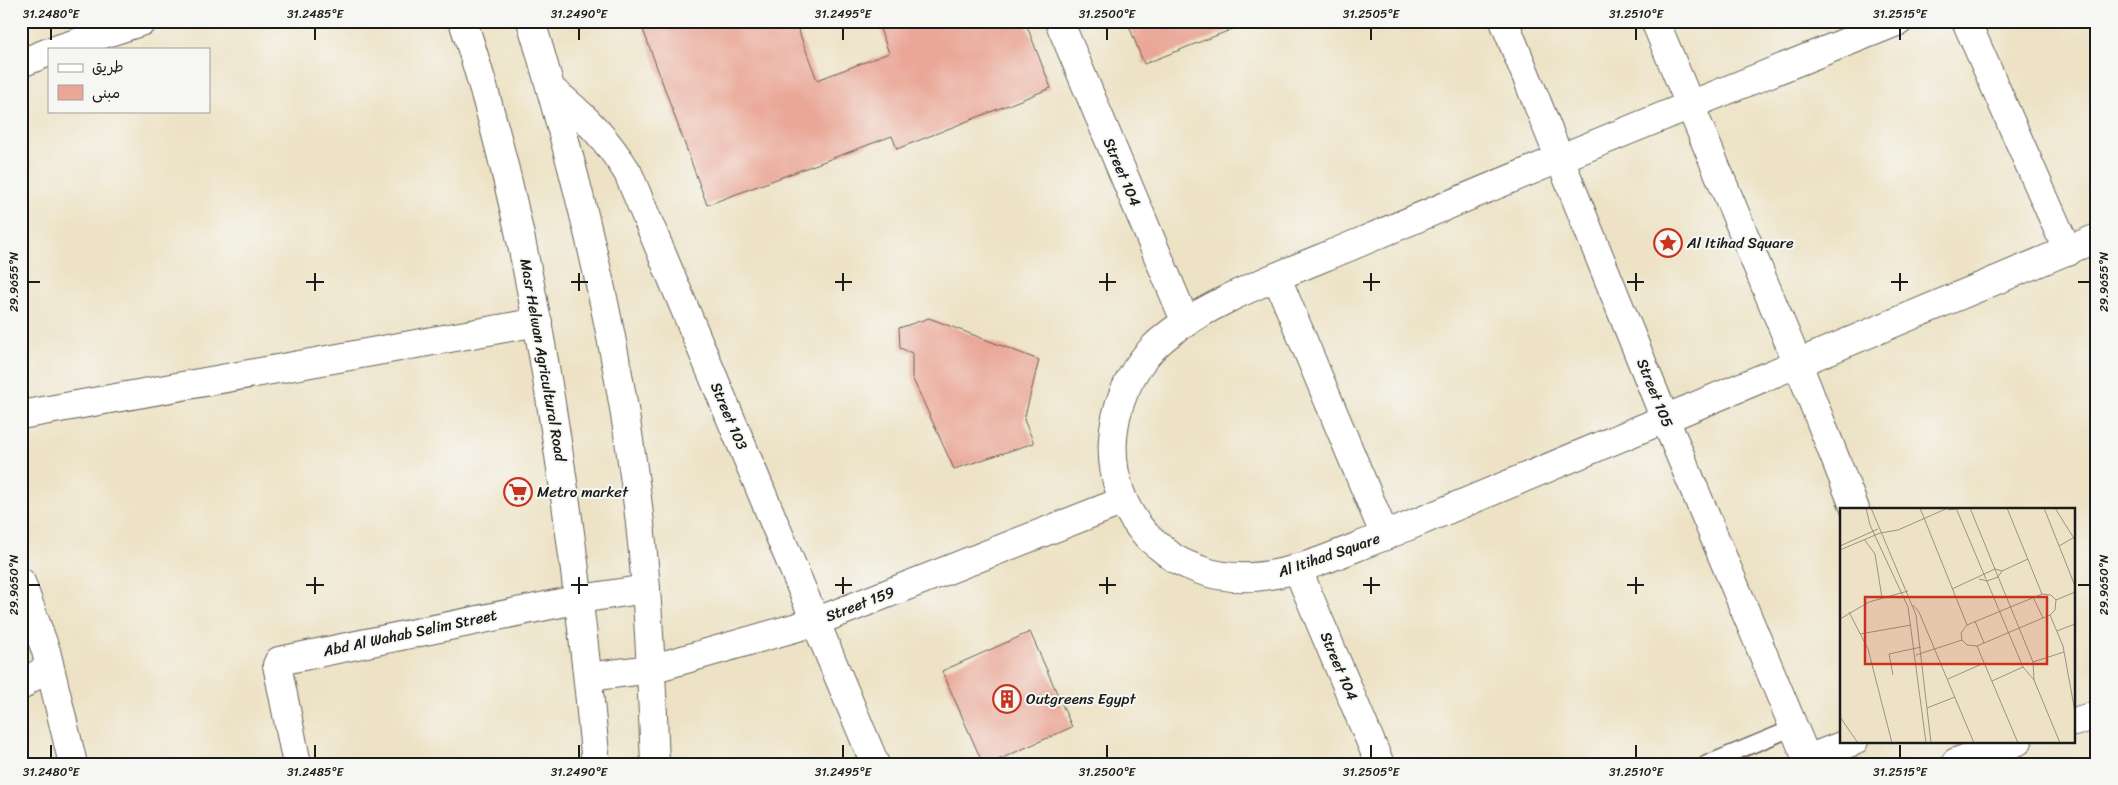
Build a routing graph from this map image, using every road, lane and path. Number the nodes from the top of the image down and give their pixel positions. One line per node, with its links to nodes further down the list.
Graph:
1 (143, 21): 9 (street)
2 (463, 21): 18 (street, Masr Helwan Agricultural Road)
3 (531, 21): 12 (street)
4 (1059, 21): 19 (street, Street 104)
5 (1504, 21): 14 (street, Street 105)
6 (1655, 21): 13 (street)
7 (1899, 21): 13 (street, Al Itihad Square)
8 (1966, 21): 16 (street)
9 (61, 48)
10 (48, 52): 11 (street)
11 (21, 63)
12 (552, 90): 28 (street); 30 (street, Street 103)
13 (1691, 104): 14 (street, Al Itihad Square); 20 (street)
14 (1560, 156): 17 (street, Al Itihad Square); 22 (street, Street 105)
15 (2097, 238): 16 (street, Al Itihad Square)
16 (2068, 252): 20 (street, Al Itihad Square)
17 (1277, 278): 19 (street, Al Itihad Square); 25 (street)
18 (538, 322): 21 (street); 29 (street, Masr Helwan Agricultural Road)
19 (1186, 323): 23 (street, Al Itihad Square)
20 (1798, 364): 22 (street, Al Itihad Square); 24 (street)
21 (21, 415)
22 (1665, 419): 25 (street, Al Itihad Square); 37 (street, Street 105)
23 (1123, 501): 26 (street, Al Itihad Square); 30 (street, Street 159)
24 (1855, 508)
25 (1385, 536): 26 (street, Al Itihad Square)
26 (1297, 568): 47 (street, Street 104)
27 (21, 582): 31 (street)
28 (646, 589): 29 (street, Abd Al Wahab Selim Street); 32 (street)
29 (580, 599): 33 (street, Masr Helwan Agricultural Road); 43 (street, Abd Al Wahab Selim Street)
30 (815, 622): 32 (street, Street 159); 46 (street, Street 103)
31 (50, 668): 34 (street); 42 (street)
32 (651, 669): 33 (street, Street 159); 45 (street)
33 (588, 677): 44 (street, Masr Helwan Agricultural Road)
34 (21, 686)
35 (2097, 715): 36 (street)
36 (2076, 721)
37 (1794, 728): 41 (street, Street 105); 48 (lane)
38 (1852, 742): 41 (street)
39 (2014, 742): 40 (street)
40 (1953, 756)
41 (1808, 762)
42 (73, 764)
43 (297, 764)
44 (596, 764)
45 (655, 764)
46 (875, 764)
47 (1380, 764)
48 (1706, 764)

